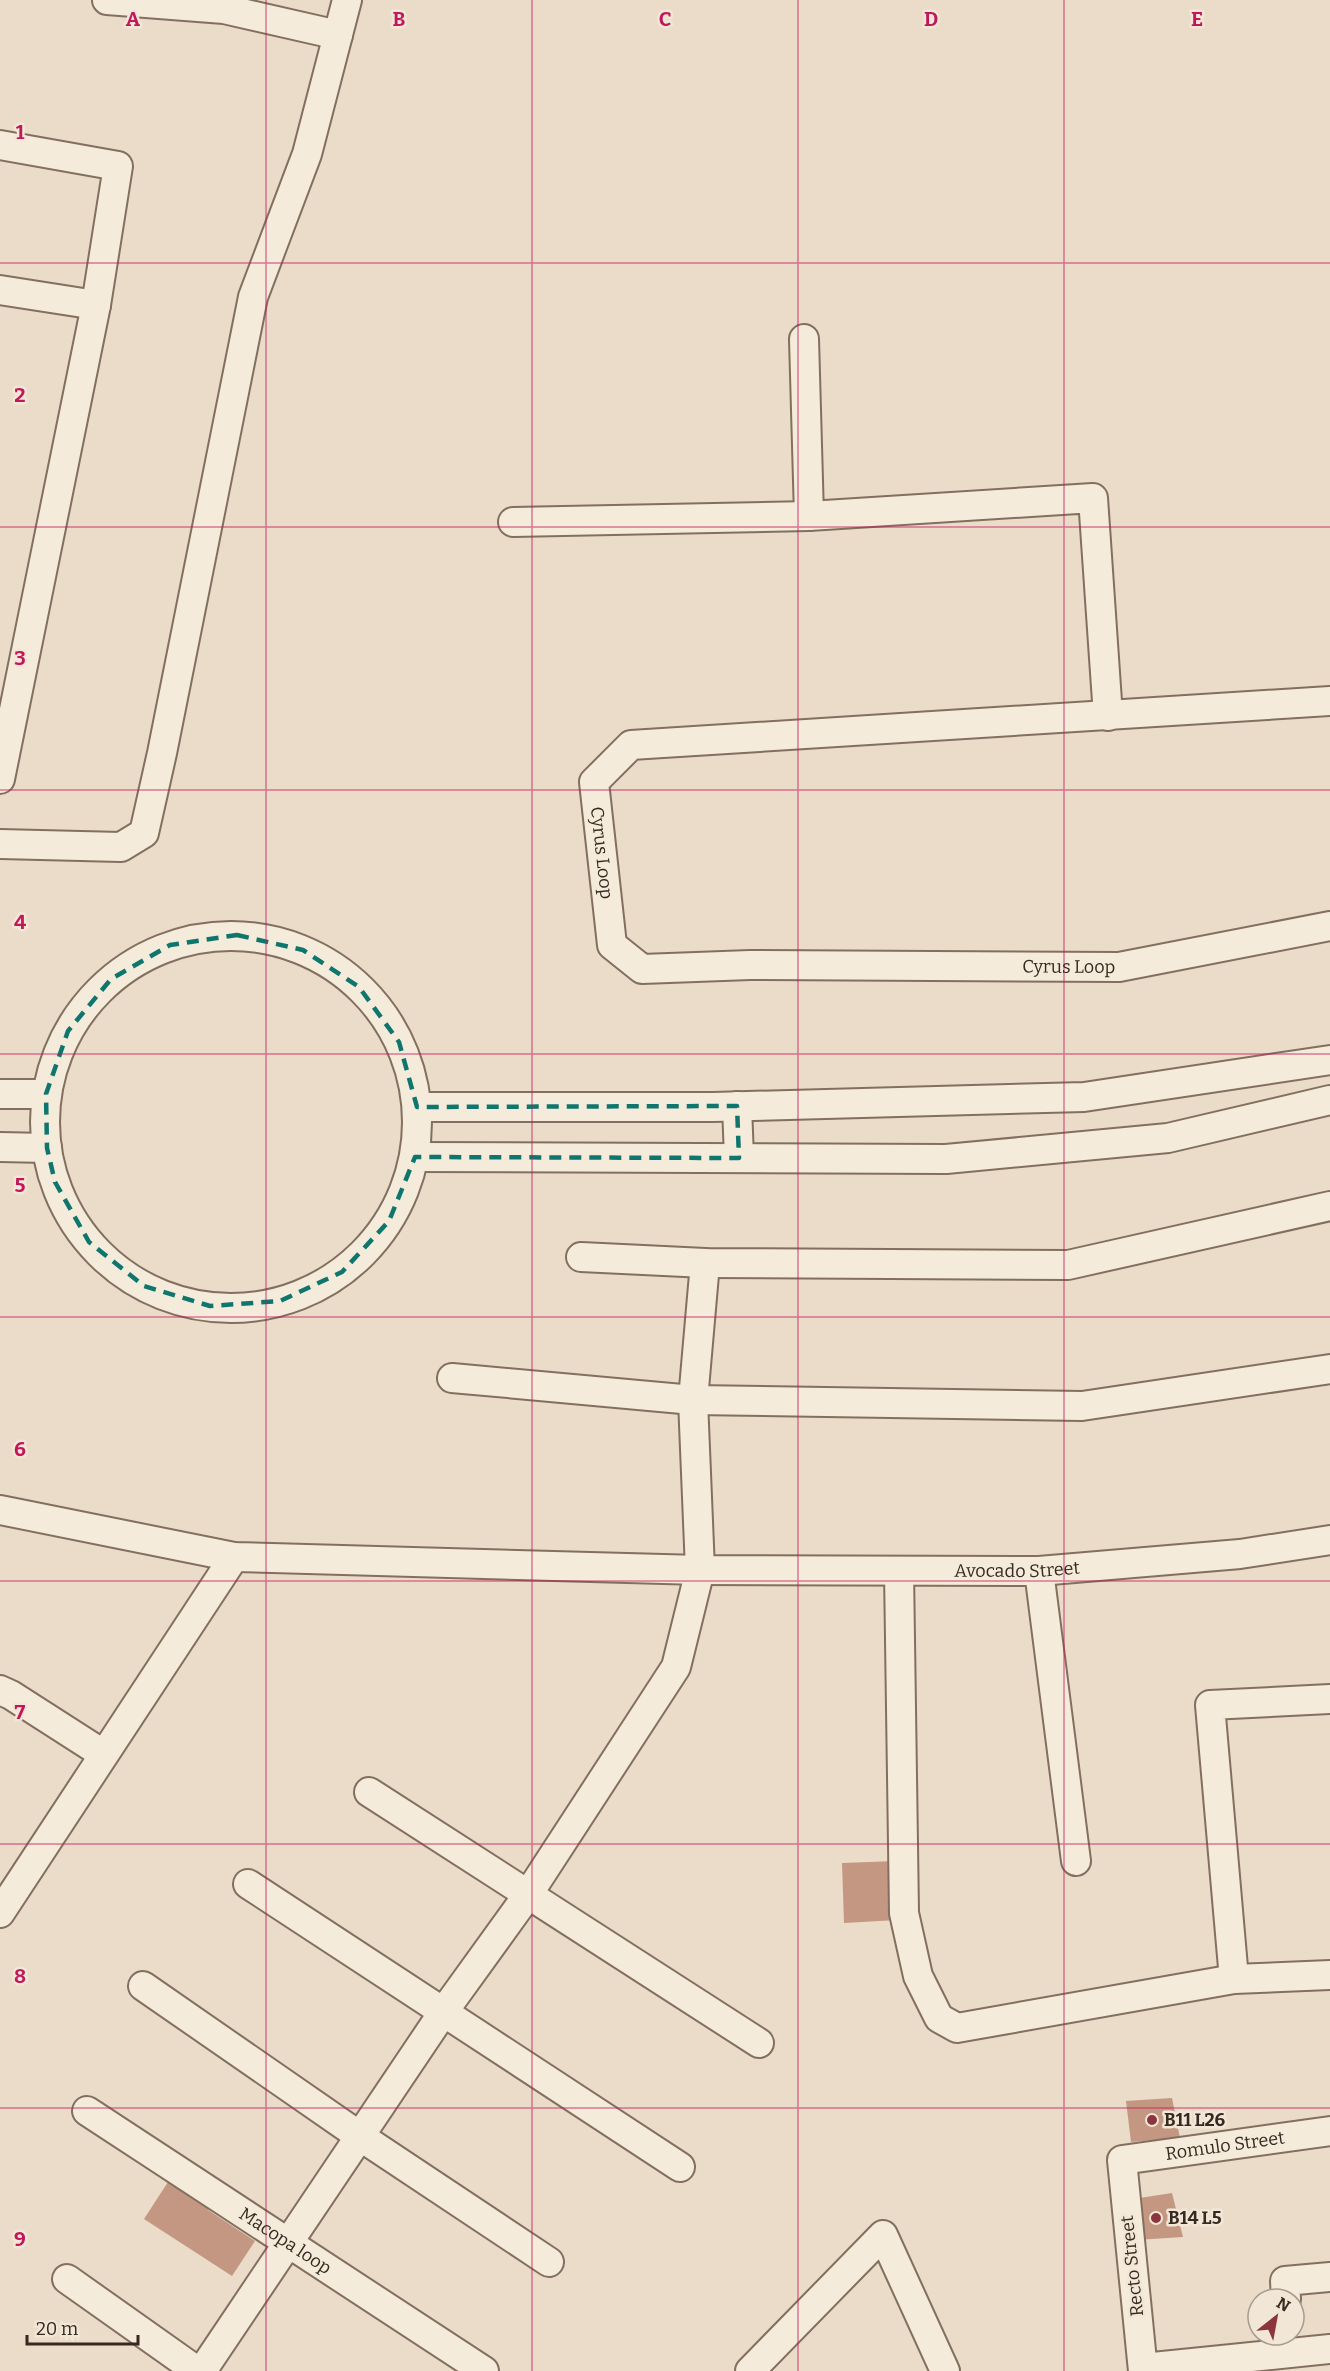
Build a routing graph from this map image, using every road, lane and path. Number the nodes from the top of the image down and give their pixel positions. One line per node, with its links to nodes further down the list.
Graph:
1 (106, 0): 3 (street)
2 (347, 0): 3 (street)
3 (338, 35): 13 (street)
4 (0, 145): 6 (street)
5 (0, 290): 6 (street)
6 (96, 305): 12 (street)
7 (804, 339): 8 (street)
8 (809, 516): 9 (street); 11 (street)
9 (513, 522)
10 (1330, 701): 11 (street, Cyrus Loop)
11 (1108, 716): 14 (street, Cyrus Loop)
12 (0, 779)
13 (0, 844)
14 (1330, 926)
15 (1330, 1059): 19 (street)
16 (0, 1094): 17 (street)
17 (46, 1094): 20 (street); 22 (street)
18 (1330, 1100): 24 (street)
19 (736, 1106): 20 (street); 24 (street)
20 (417, 1107): 23 (street)
21 (0, 1147): 22 (street)
22 (47, 1148): 23 (street)
23 (415, 1157): 24 (street)
24 (739, 1158)
25 (1330, 1206): 27 (street)
26 (581, 1257): 27 (street)
27 (705, 1263): 30 (street)
28 (1330, 1369): 30 (street)
29 (452, 1378): 30 (street)
30 (693, 1400): 34 (street)
31 (0, 1510): 33 (street, Avocado Street)
32 (1330, 1540): 36 (street, Avocado Street)
33 (234, 1557): 34 (street, Avocado Street); 39 (street)
34 (700, 1570): 35 (street, Avocado Street); 43 (street)
35 (899, 1571): 36 (street, Avocado Street); 46 (street)
36 (1039, 1571): 41 (street)
37 (0, 1690): 39 (street)
38 (1330, 1699): 46 (street)
39 (103, 1754): 44 (street)
40 (369, 1792): 43 (street)
41 (1076, 1861)
42 (248, 1884): 48 (street)
43 (527, 1896): 48 (street); 49 (street)
44 (0, 1913)
45 (1330, 1975): 46 (street)
46 (1234, 1979)
47 (143, 1986): 52 (street)
48 (444, 2011): 52 (street); 54 (street)
49 (759, 2043)
50 (87, 2111): 55 (street, Macopa loop)
51 (1330, 2131): 53 (street, Romulo Street)
52 (361, 2137): 55 (street); 56 (street)
53 (1122, 2160): 63 (street, Recto Street)
54 (680, 2167)
55 (289, 2243): 65 (street); 66 (street, Macopa loop)
56 (549, 2262)
57 (1330, 2277): 59 (street)
58 (67, 2279): 64 (street)
59 (1285, 2287)
60 (1306, 2346): 62 (street)
61 (1266, 2347): 63 (street)
62 (1330, 2349)
63 (1143, 2369)
64 (197, 2371)
65 (202, 2371)
66 (484, 2371)
67 (750, 2371): 68 (street)
68 (945, 2371)

